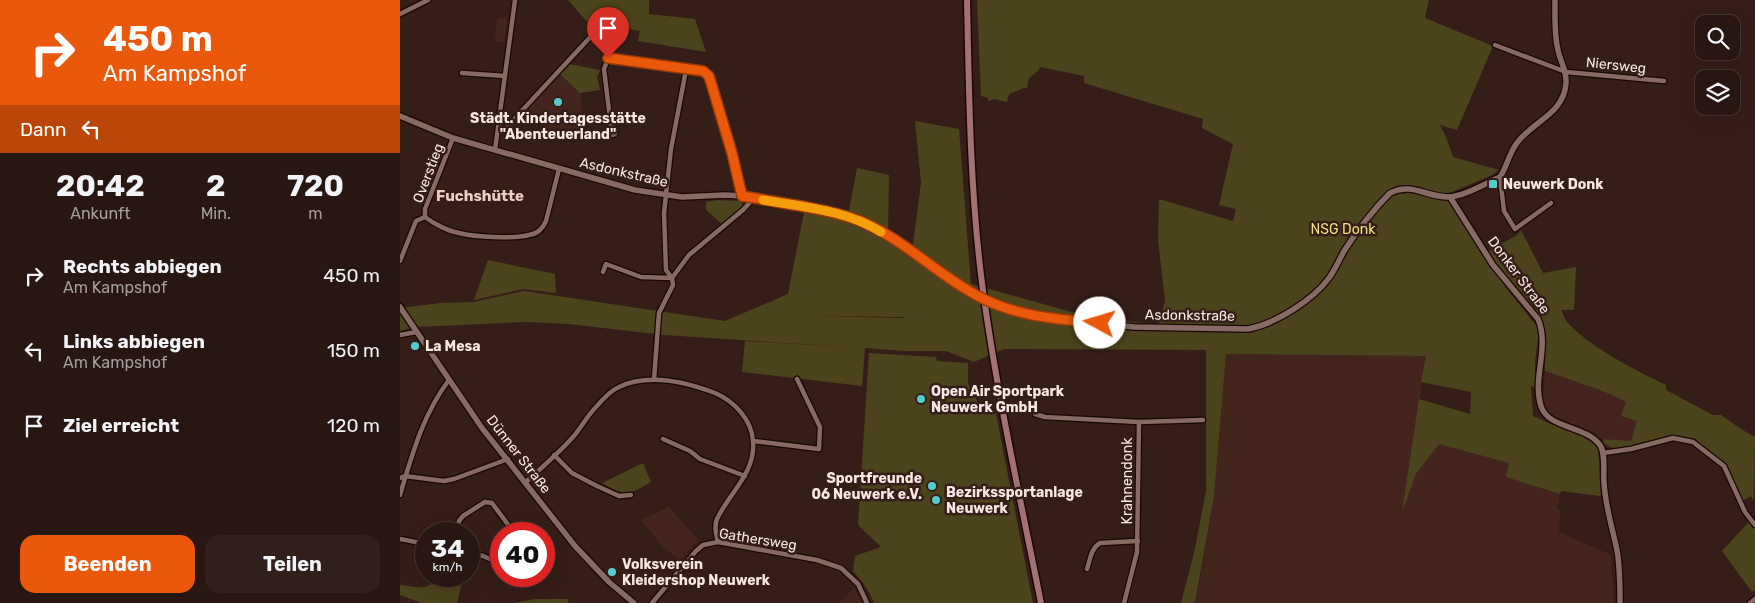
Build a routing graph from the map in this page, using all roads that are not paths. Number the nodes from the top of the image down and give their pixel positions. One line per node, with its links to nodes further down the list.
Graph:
1 (428, 0): 5 (street)
2 (514, 0): 11 (street)
3 (966, 0): 60 (main road)
4 (1555, 0): 9 (street)
5 (400, 14)
6 (594, 33): 15 (street)
7 (1495, 45): 9 (street)
8 (686, 70): 14 (street); 20 (street); 21 (street)
9 (1566, 72): 12 (street, Niersweg); 19 (street)
10 (462, 73): 11 (street)
11 (504, 76): 15 (street)
12 (1664, 81)
13 (400, 116): 16 (street, Asdonkstraße)
14 (611, 127)
15 (498, 130): 17 (street)
16 (453, 138): 17 (street, Asdonkstraße); 25 (street, Overstieg)
17 (495, 150): 18 (street, Asdonkstraße)
18 (559, 168): 20 (street, Asdonkstraße); 25 (street, Overstieg)
19 (1500, 177): 22 (street); 24 (street, Donker Straße)
20 (666, 195): 21 (street, Asdonkstraße); 28 (street)
21 (742, 196): 23 (street, Asdonkstraße)
22 (1450, 197): 23 (street, Asdonkstraße, bridge); 40 (street, Donker Straße)
23 (754, 198): 28 (street)
24 (1551, 202)
25 (425, 217): 26 (street, Overstieg)
26 (400, 261)
27 (603, 272): 28 (street)
28 (672, 278): 34 (street)
29 (400, 308): 30 (street, Dünner Straße)
30 (416, 332): 31 (street); 33 (street, Dünner Straße)
31 (400, 335)
32 (797, 379): 39 (street)
33 (449, 380): 42 (street, Dünner Straße); 44 (street)
34 (654, 380): 39 (street); 41 (street)
35 (1036, 414): 37 (street, Krahnendonk)
36 (1203, 420): 37 (street, Krahnendonk)
37 (1139, 422): 52 (street, Krahnendonk)
38 (663, 439): 43 (street)
39 (753, 441): 43 (street)
40 (1603, 453): 50 (street); 62 (street)
41 (554, 455): 45 (street); 47 (street)
42 (508, 459): 44 (street); 45 (street, Dünner Straße)
43 (745, 476): 54 (street)
44 (403, 477): 46 (street)
45 (526, 482): 57 (street, Dünner Straße)
46 (400, 495)
47 (631, 495)
48 (459, 522): 49 (street)
49 (506, 522)
50 (1755, 525)
51 (400, 539): 53 (street)
52 (1138, 541): 55 (street, Krahnendonk); 61 (street, Krahnendonk)
53 (415, 542)
54 (718, 542): 58 (street, Gathersweg); 59 (street, Gathersweg)
55 (1087, 569)
56 (1755, 599): 63 (street)
57 (634, 603)
58 (652, 603)
59 (867, 603)
60 (1041, 603)
61 (1124, 603)
62 (1620, 603)
63 (1750, 603)

